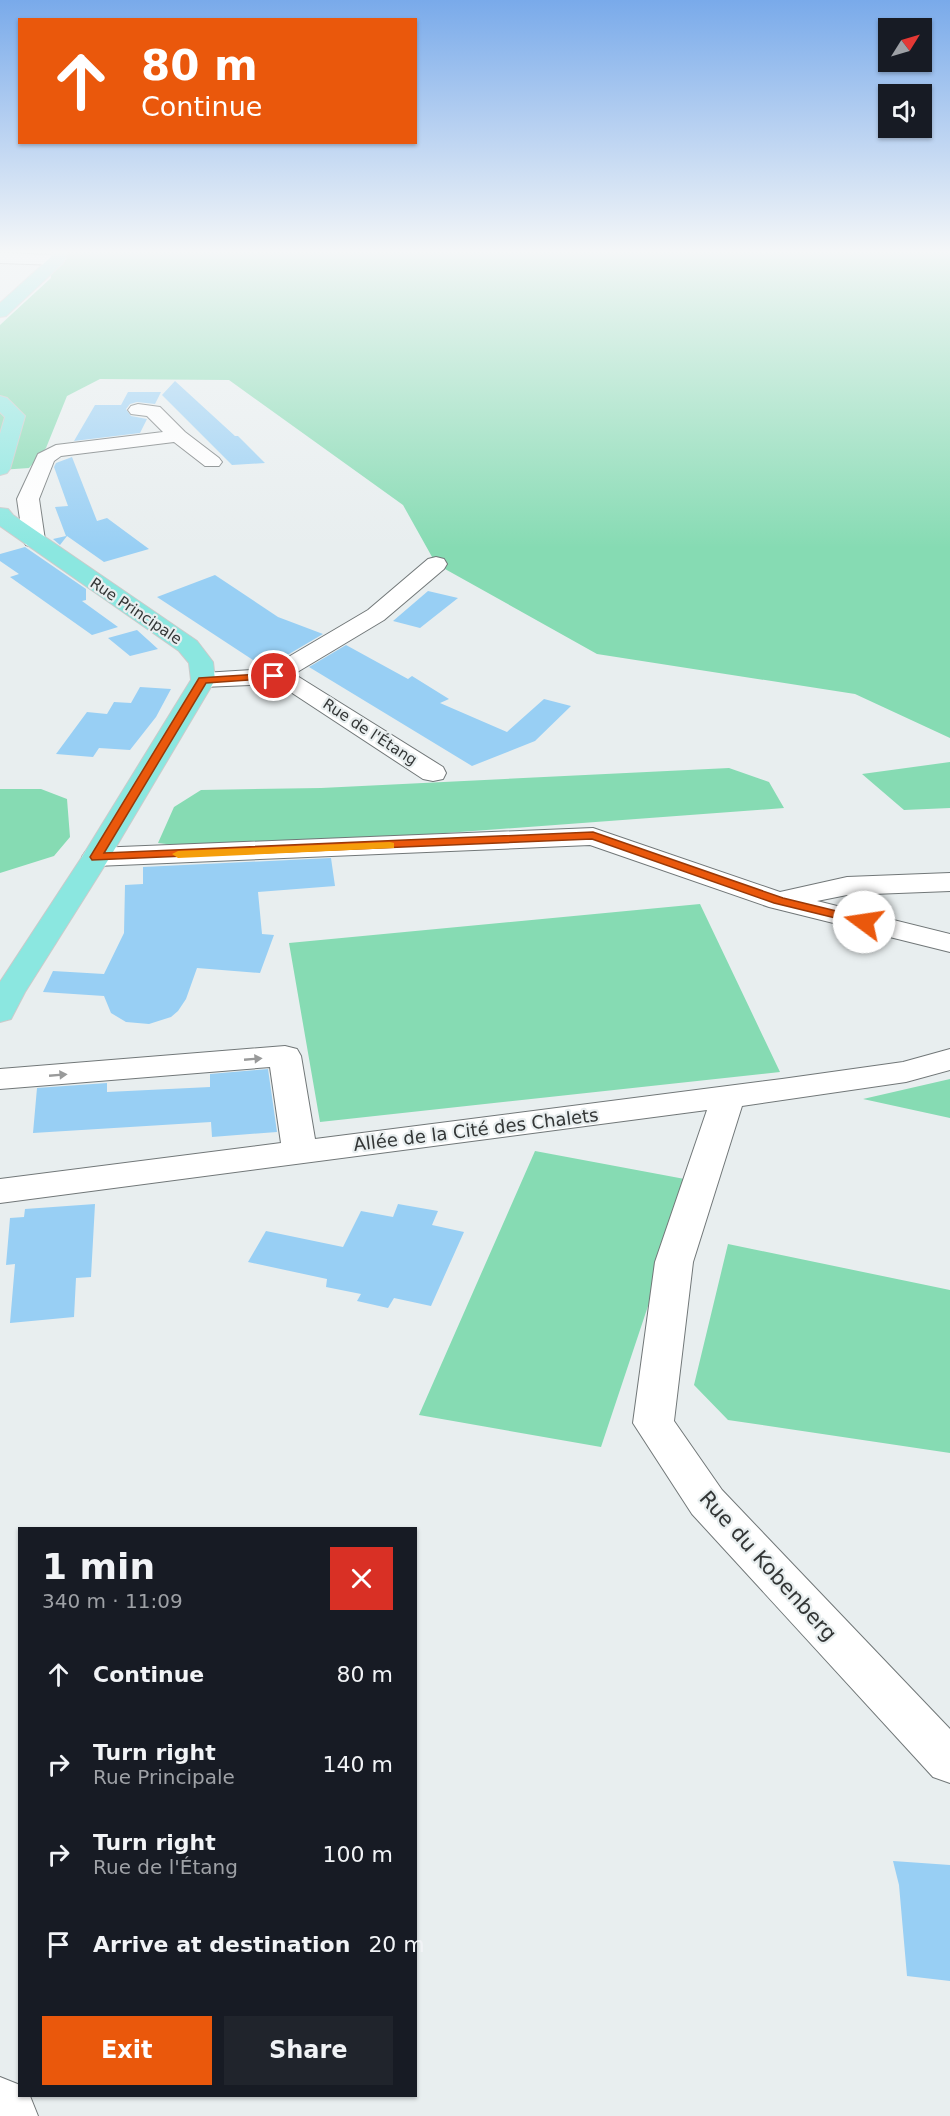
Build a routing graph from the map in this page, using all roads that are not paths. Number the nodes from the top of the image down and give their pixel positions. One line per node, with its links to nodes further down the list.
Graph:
1 (0, 402): 5 (main road)
2 (138, 410): 3 (street)
3 (178, 436): 4 (street); 7 (street)
4 (212, 462)
5 (0, 469)
6 (0, 514): 7 (main road, Rue Principale)
7 (34, 540): 10 (main road, Rue Principale)
8 (436, 564): 9 (street, Rue de l'Étang)
9 (274, 676): 10 (street, Rue de l'Étang); 11 (street, Rue de l'Étang)
10 (202, 680): 12 (main road)
11 (433, 773)
12 (96, 857): 14 (street); 16 (main road)
13 (950, 882): 14 (street)
14 (779, 901): 15 (street)
15 (950, 943)
16 (0, 1012)
17 (950, 1059): 19 (street, Allée de la Cité des Chalets)
18 (0, 1079): 20 (street, one-way to 20)
19 (728, 1097): 20 (street, Allée de la Cité des Chalets); 22 (street, Rue du Kobenberg)
20 (300, 1152): 21 (street, Allée de la Cité des Chalets)
21 (0, 1191)
22 (950, 1762)
23 (0, 2105): 24 (street)
24 (10, 2116)

